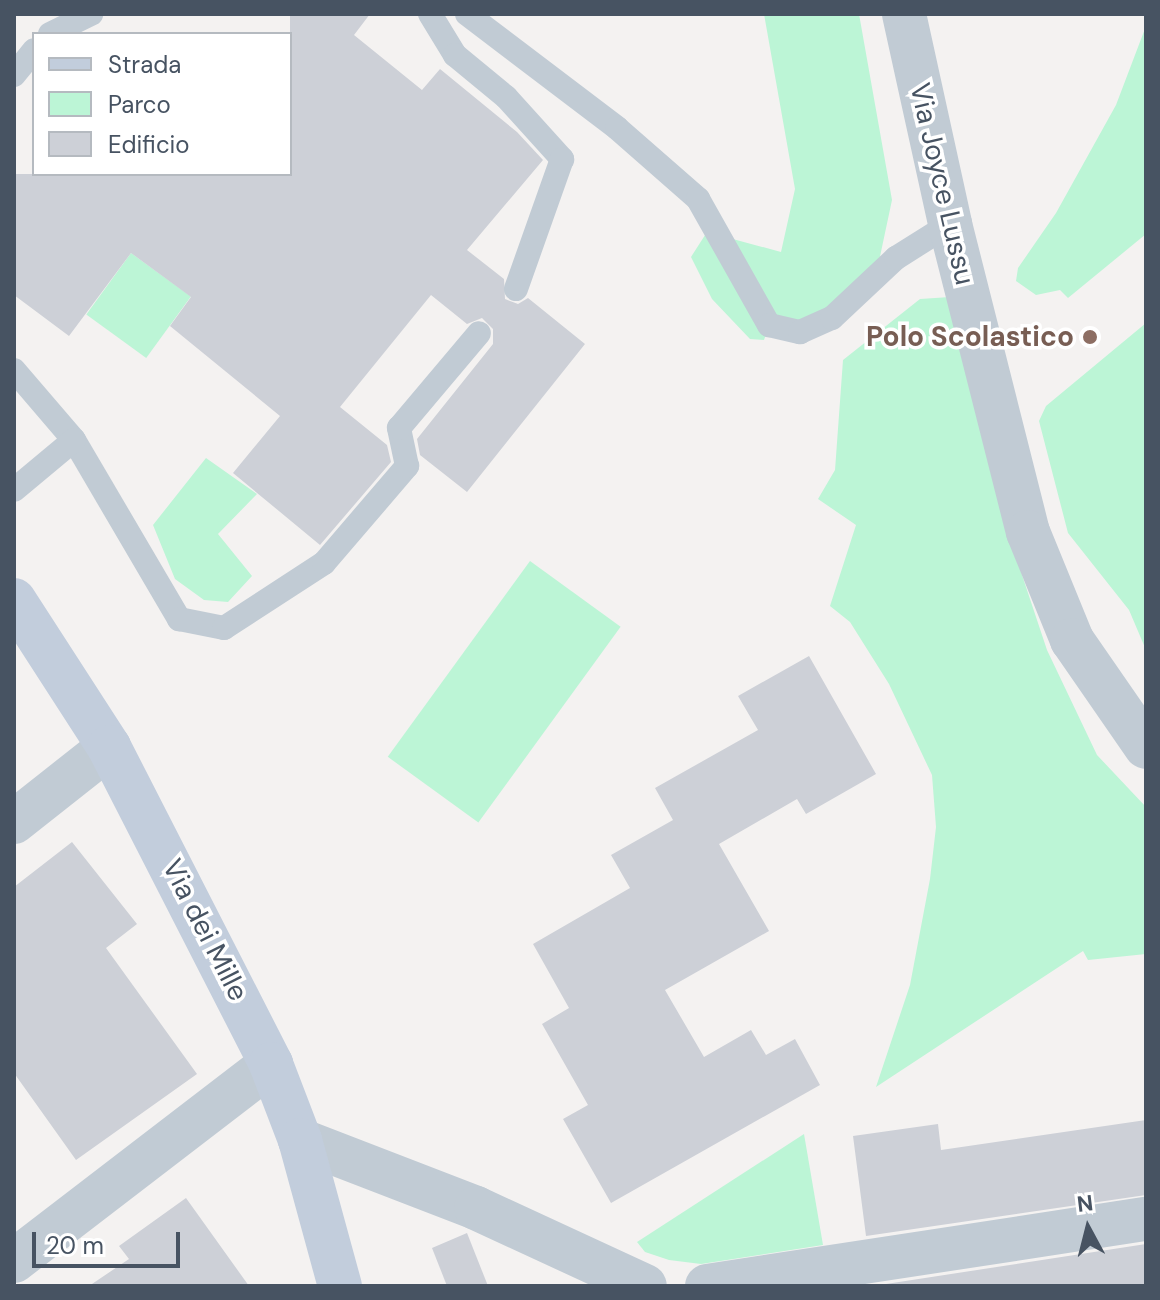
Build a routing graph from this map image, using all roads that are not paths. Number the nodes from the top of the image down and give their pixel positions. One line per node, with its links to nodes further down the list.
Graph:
1 (91, 14): 5 (lane)
2 (430, 14): 9 (lane)
3 (467, 14): 8 (lane)
4 (904, 14): 8 (street, Via Joyce Lussu)
5 (54, 32)
6 (32, 52): 7 (lane)
7 (14, 75)
8 (950, 224): 16 (street, Via Joyce Lussu)
9 (516, 289)
10 (479, 333): 12 (lane)
11 (14, 370): 12 (lane)
12 (74, 440): 13 (lane)
13 (14, 490)
14 (14, 600): 15 (main road, Via dei Mille)
15 (109, 747): 17 (street); 18 (main road, Via dei Mille)
16 (1146, 747)
17 (14, 822)
18 (271, 1064): 19 (main road, Via dei Mille); 21 (street)
19 (300, 1140): 22 (main road, Via dei Mille); 23 (street)
20 (1146, 1219): 24 (street)
21 (14, 1261)
22 (340, 1286)
23 (645, 1286)
24 (707, 1286)

